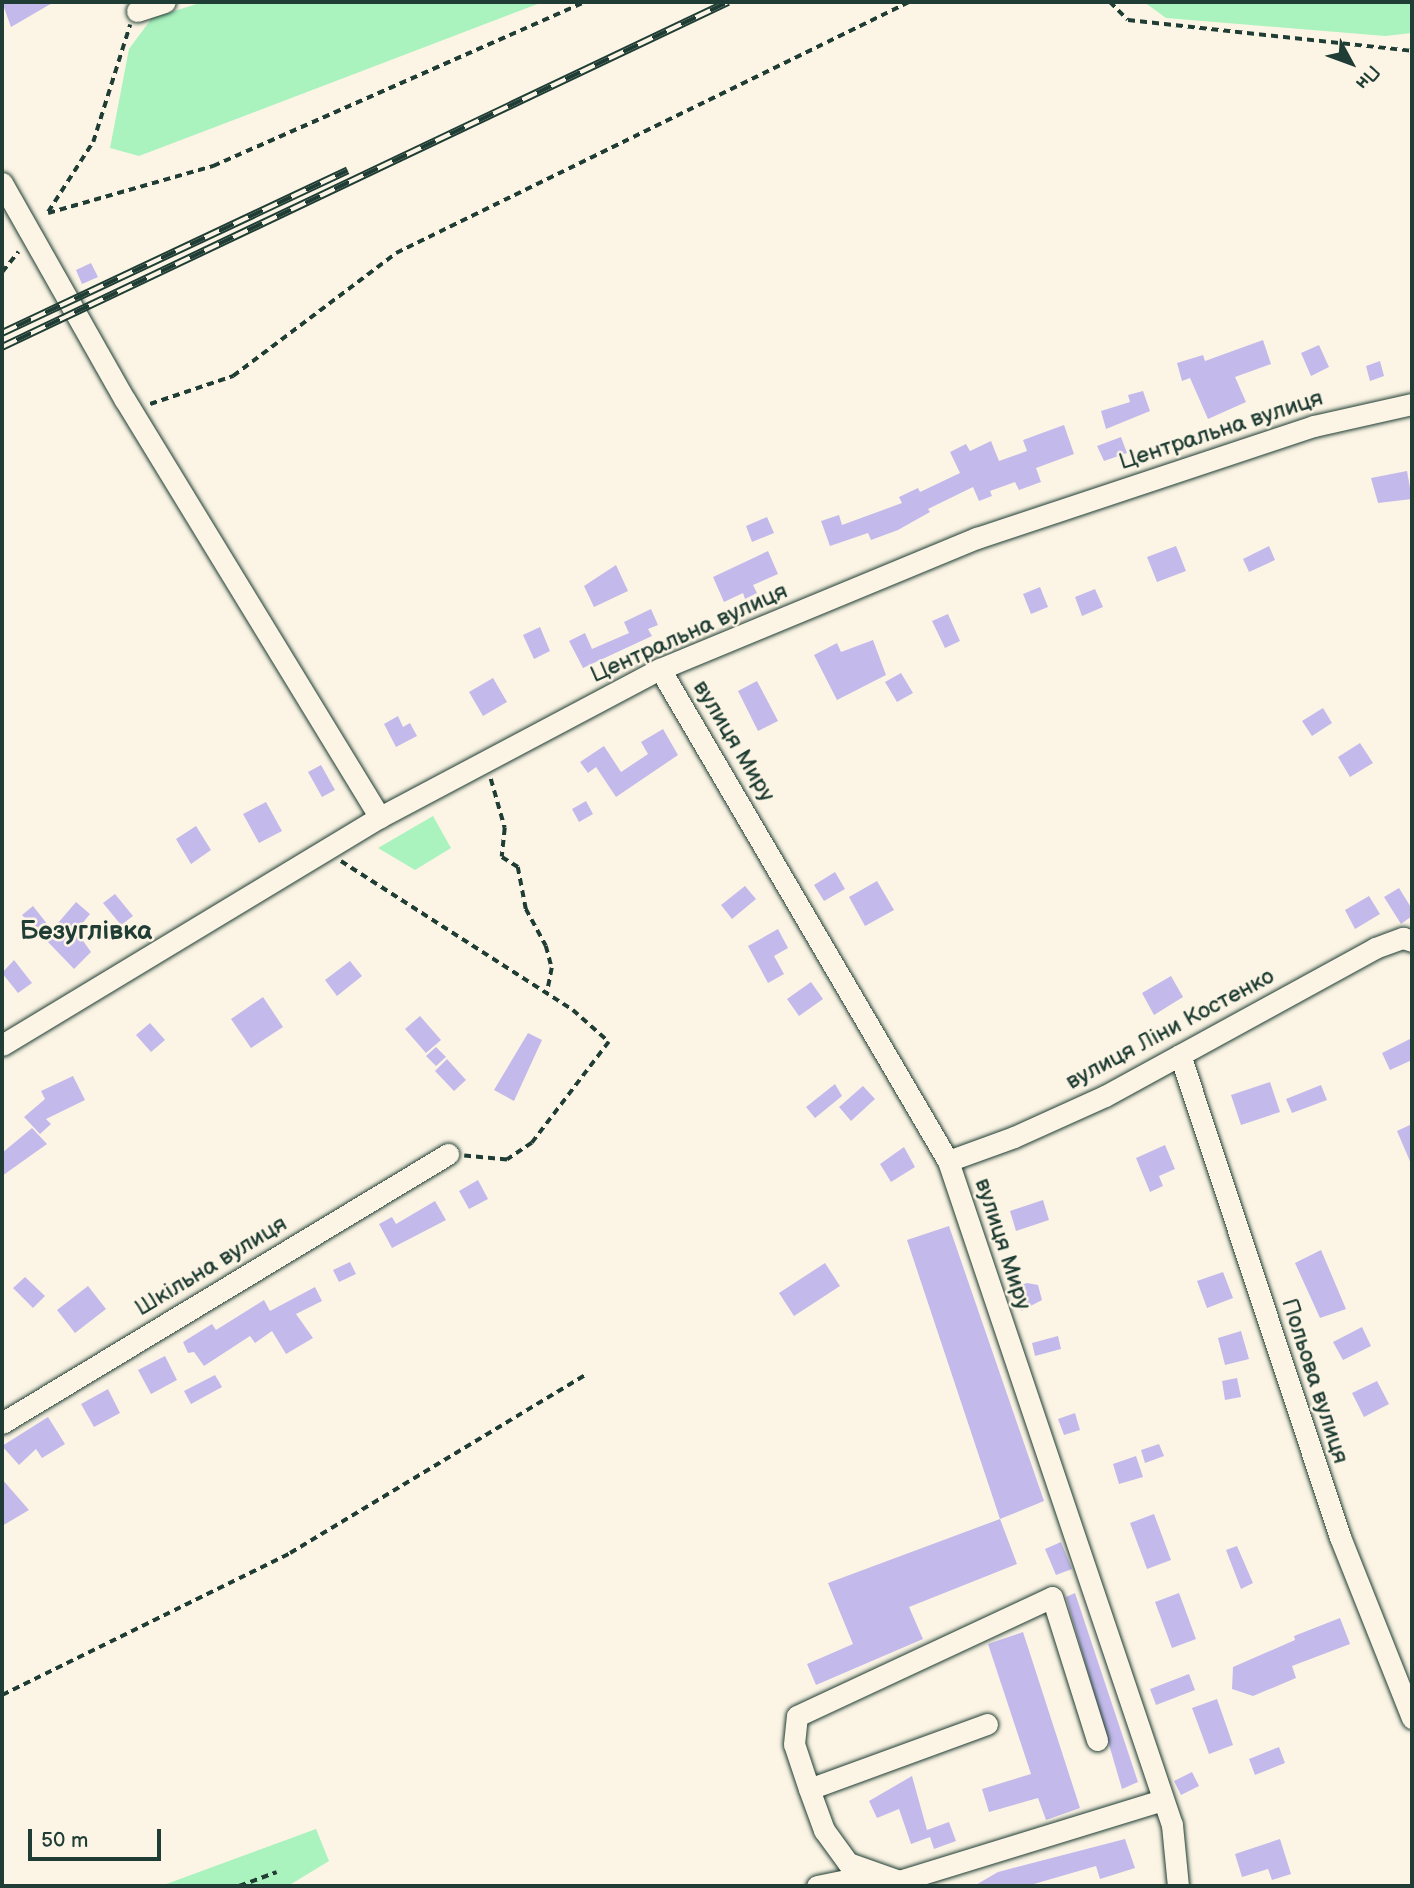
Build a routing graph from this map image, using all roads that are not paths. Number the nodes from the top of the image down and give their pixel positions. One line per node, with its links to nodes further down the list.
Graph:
1 (166, 2): 2 (street)
2 (137, 11)
3 (2, 183): 6 (street)
4 (1412, 404): 5 (street, Центральна вулиця)
5 (660, 669): 6 (street, Центральна вулиця); 11 (street, вулиця Миру)
6 (380, 817): 8 (street, Центральна вулиця)
7 (1412, 942): 9 (street, вулиця Ліни Костенко)
8 (2, 1045)
9 (1180, 1055): 11 (street, вулиця Ліни Костенко); 13 (street, Польова вулиця)
10 (448, 1154): 12 (street, Шкільна вулиця)
11 (948, 1161): 17 (street, вулиця Миру)
12 (2, 1423)
13 (1412, 1718)
14 (987, 1724): 16 (street)
15 (1097, 1740): 16 (street)
16 (809, 1789): 18 (street)
17 (1163, 1800): 18 (street); 20 (street, вулиця Миру)
18 (878, 1874): 19 (street)
19 (817, 1886)
20 (1178, 1886)

